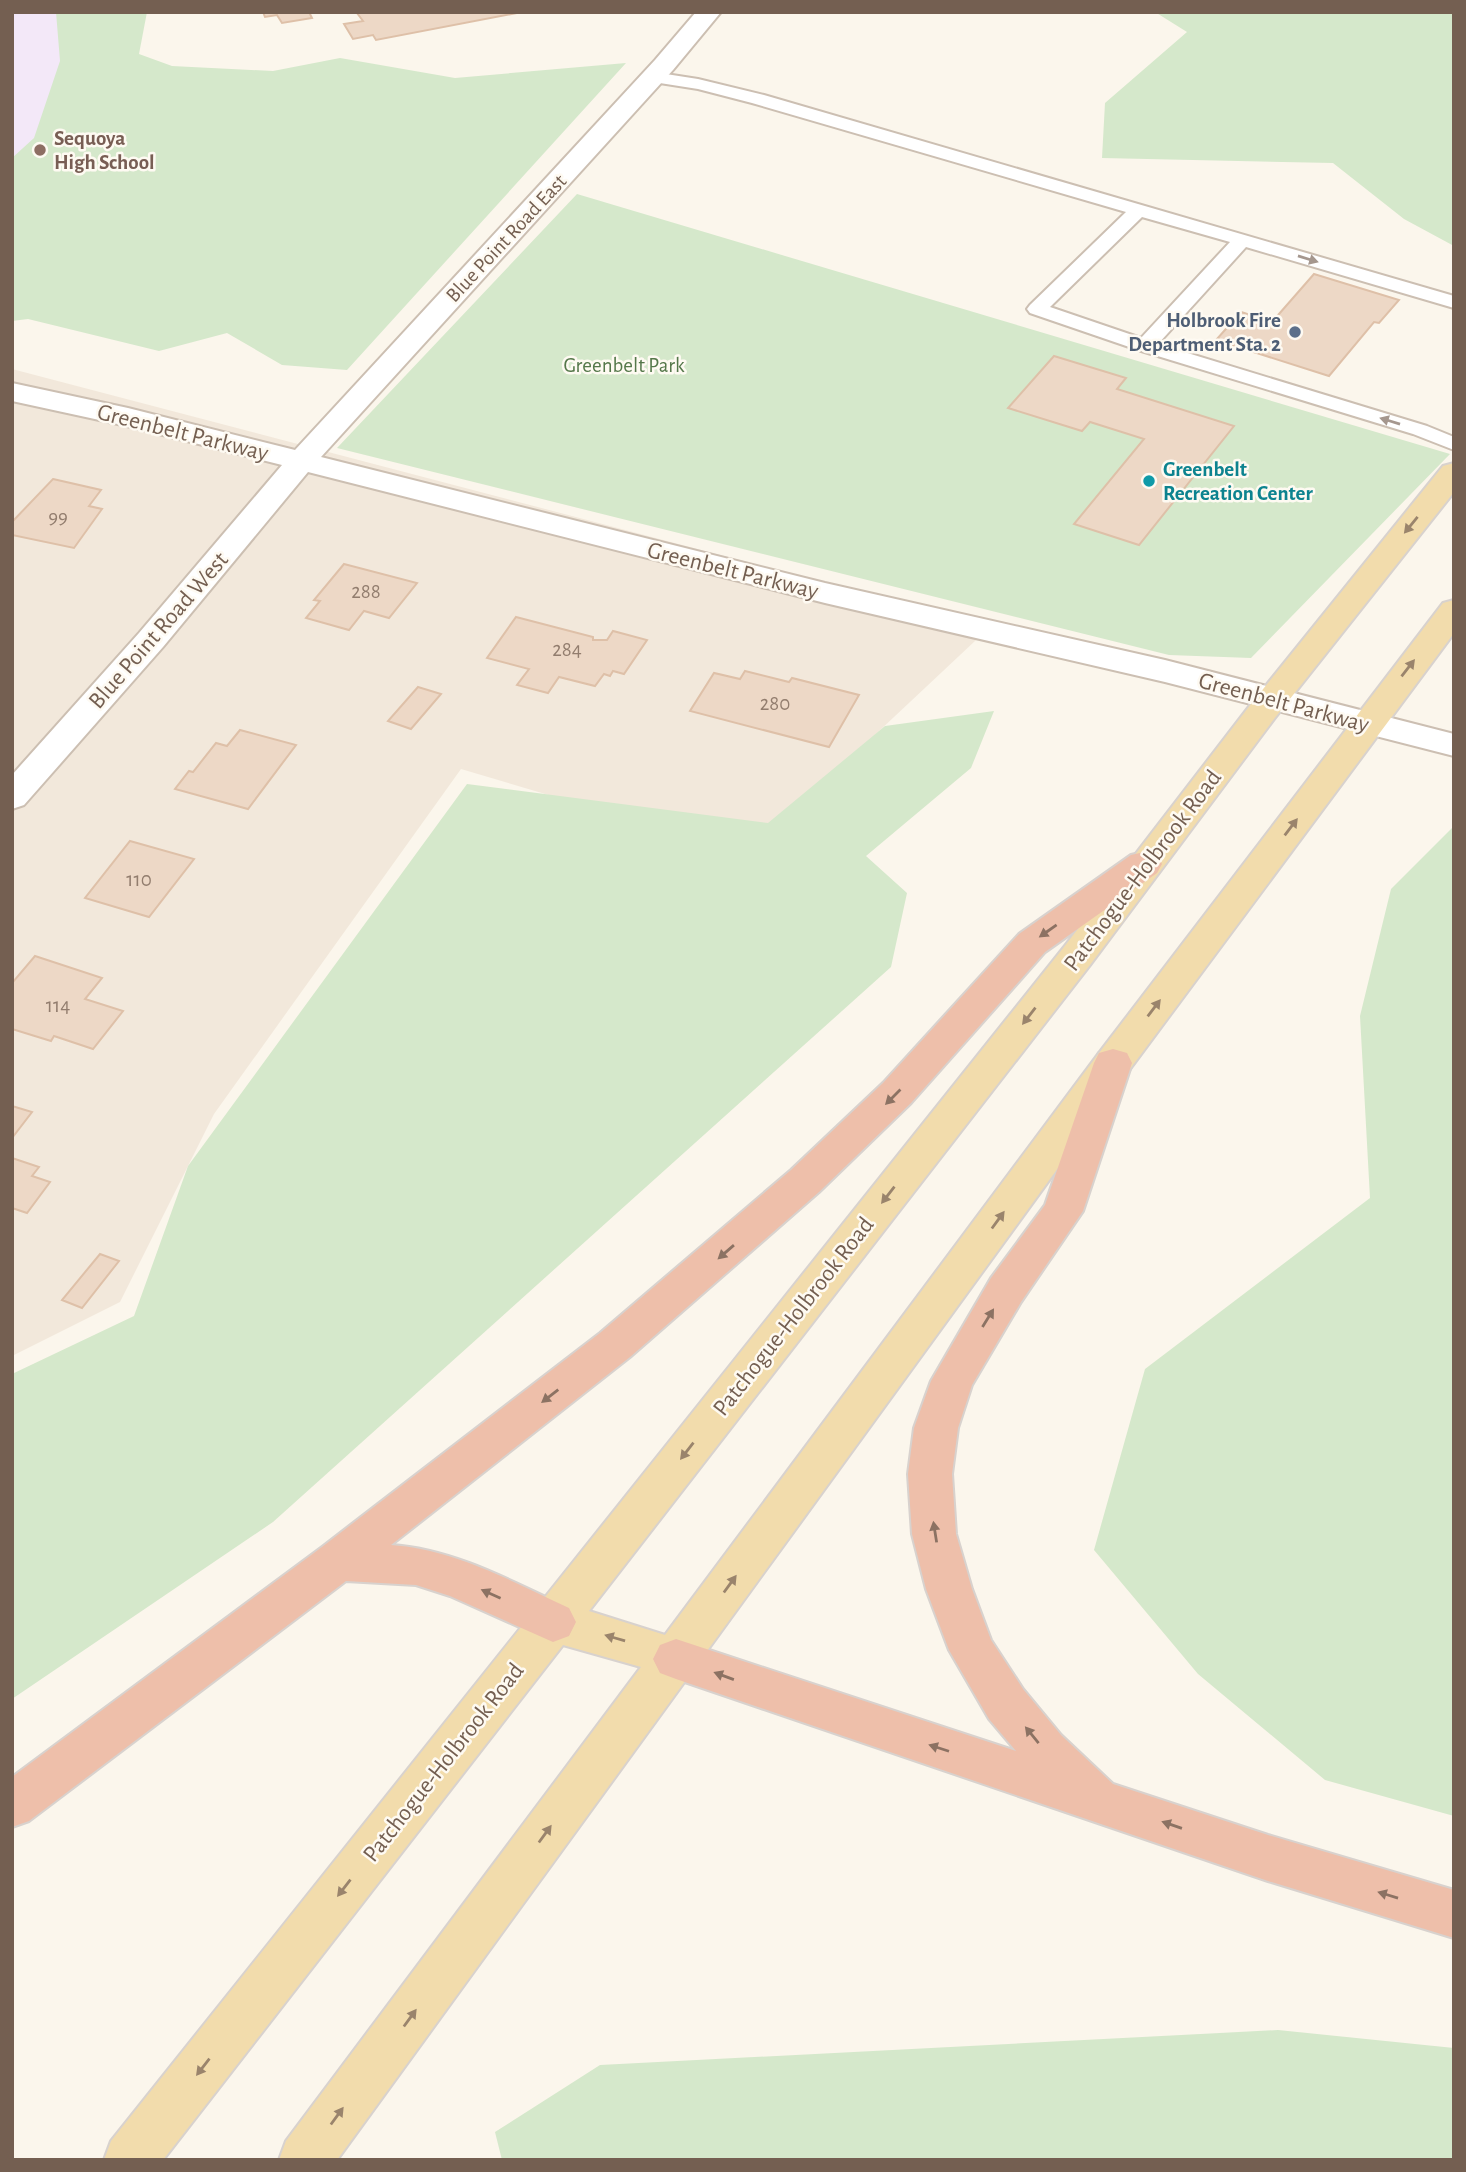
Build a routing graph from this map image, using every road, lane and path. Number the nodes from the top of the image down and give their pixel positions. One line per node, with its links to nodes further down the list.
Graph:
1 (709, 12): 2 (street, Blue Point Road East)
2 (653, 77): 3 (lane); 9 (street, Blue Point Road East)
3 (1138, 210): 4 (lane); 6 (lane)
4 (1243, 239): 5 (lane, one-way to 5); 6 (lane)
5 (1454, 302)
6 (1145, 346): 8 (lane, one-way to 6)
7 (12, 392): 9 (street, Greenbelt Parkway)
8 (1454, 444)
9 (301, 461): 12 (street, Greenbelt Parkway); 15 (street, Blue Point Road West)
10 (1454, 472): 12 (main road, Patchogue-Holbrook Road, one-way to 12)
11 (1454, 610): 13 (main road, one-way to 11)
12 (1273, 699): 13 (street, Greenbelt Parkway); 16 (main road, Patchogue-Holbrook Road)
13 (1368, 724): 14 (street, Greenbelt Parkway); 17 (main road, one-way to 13)
14 (1454, 746)
15 (12, 797)
16 (1144, 864): 18 (highway, one-way to 18); 19 (main road, Patchogue-Holbrook Road, one-way to 19)
17 (1113, 1063): 20 (main road, one-way to 17); 21 (highway, one-way to 17)
18 (338, 1561): 19 (highway, one-way to 18); 22 (highway)
19 (552, 1622): 20 (main road, one-way to 19); 24 (main road, Patchogue-Holbrook Road, one-way to 24)
20 (676, 1659): 21 (highway, one-way to 20); 25 (main road, one-way to 20)
21 (1097, 1800): 23 (highway, one-way to 21)
22 (12, 1805)
23 (1454, 1914)
24 (130, 2160)
25 (305, 2160)

